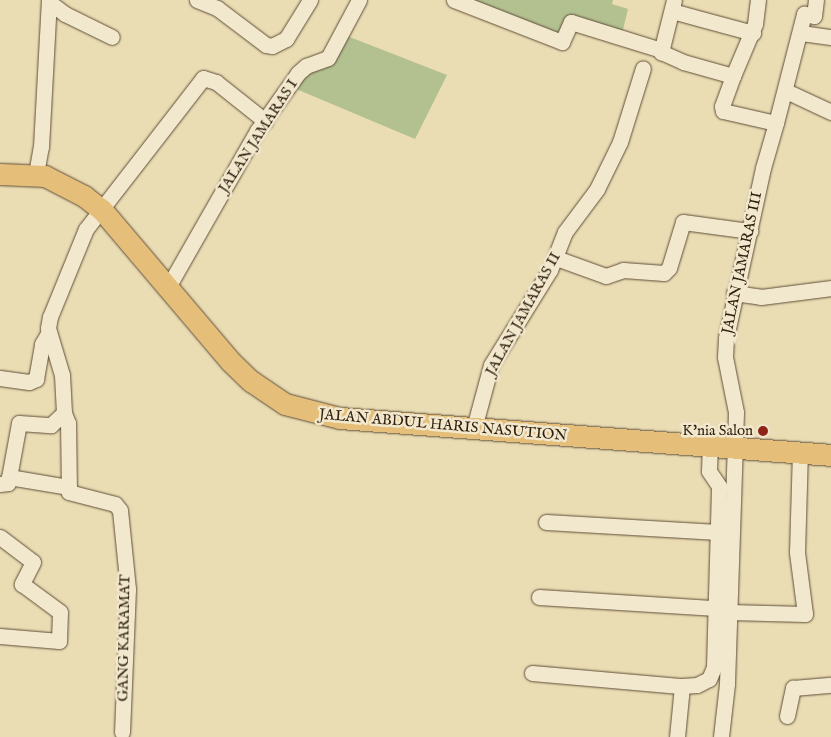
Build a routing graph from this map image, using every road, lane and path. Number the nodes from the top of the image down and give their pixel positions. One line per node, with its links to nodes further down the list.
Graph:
1 (196, 0): 2 (street)
2 (310, 0)
3 (359, 0): 18 (street, JALAN JAMARAS I)
4 (454, 0): 13 (street)
5 (758, 0): 9 (street)
6 (816, 0): 10 (street, JALAN JAMARAS III)
7 (53, 1): 11 (street); 21 (street)
8 (673, 6): 9 (street); 13 (street)
9 (752, 33): 15 (street)
10 (801, 33): 12 (street); 16 (street, JALAN JAMARAS III)
11 (112, 37)
12 (831, 37)
13 (661, 50): 15 (street)
14 (643, 68): 24 (street, JALAN JAMARAS II)
15 (733, 76): 19 (street)
16 (786, 91): 17 (street); 19 (street, JALAN JAMARAS III)
17 (831, 112)
18 (265, 120): 22 (street); 25 (street, JALAN JAMARAS I)
19 (776, 123): 23 (street, JALAN JAMARAS III)
20 (0, 174): 21 (highway, JALAN ABDUL HARIS NASUTION)
21 (36, 174): 22 (highway, JALAN ABDUL HARIS NASUTION)
22 (102, 210): 25 (highway, JALAN ABDUL HARIS NASUTION); 28 (street)
23 (750, 231): 24 (street); 27 (street, JALAN JAMARAS III)
24 (556, 258): 31 (street, JALAN JAMARAS II)
25 (168, 287): 31 (highway, JALAN ABDUL HARIS NASUTION)
26 (831, 288): 27 (street)
27 (734, 293): 33 (street, JALAN JAMARAS III)
28 (50, 332): 29 (street); 30 (street)
29 (0, 378)
30 (64, 413): 36 (street); 37 (street)
31 (474, 428): 32 (highway, JALAN ABDUL HARIS NASUTION)
32 (710, 447): 33 (highway, JALAN ABDUL HARIS NASUTION); 39 (street)
33 (733, 448): 34 (highway, JALAN ABDUL HARIS NASUTION); 42 (street, JALAN JAMARAS III)
34 (800, 452): 35 (highway, JALAN ABDUL HARIS NASUTION); 42 (street)
35 (831, 455)
36 (4, 480): 37 (street)
37 (69, 486): 48 (street, GANG KARAMAT)
38 (546, 522): 39 (street)
39 (718, 532): 42 (street)
40 (0, 537): 43 (street)
41 (539, 597): 42 (street)
42 (722, 610): 46 (street); 50 (street)
43 (0, 636)
44 (532, 673): 46 (street)
45 (831, 685): 47 (street)
46 (682, 686): 49 (street)
47 (786, 716)
48 (122, 732)
49 (677, 737)
50 (721, 737)

